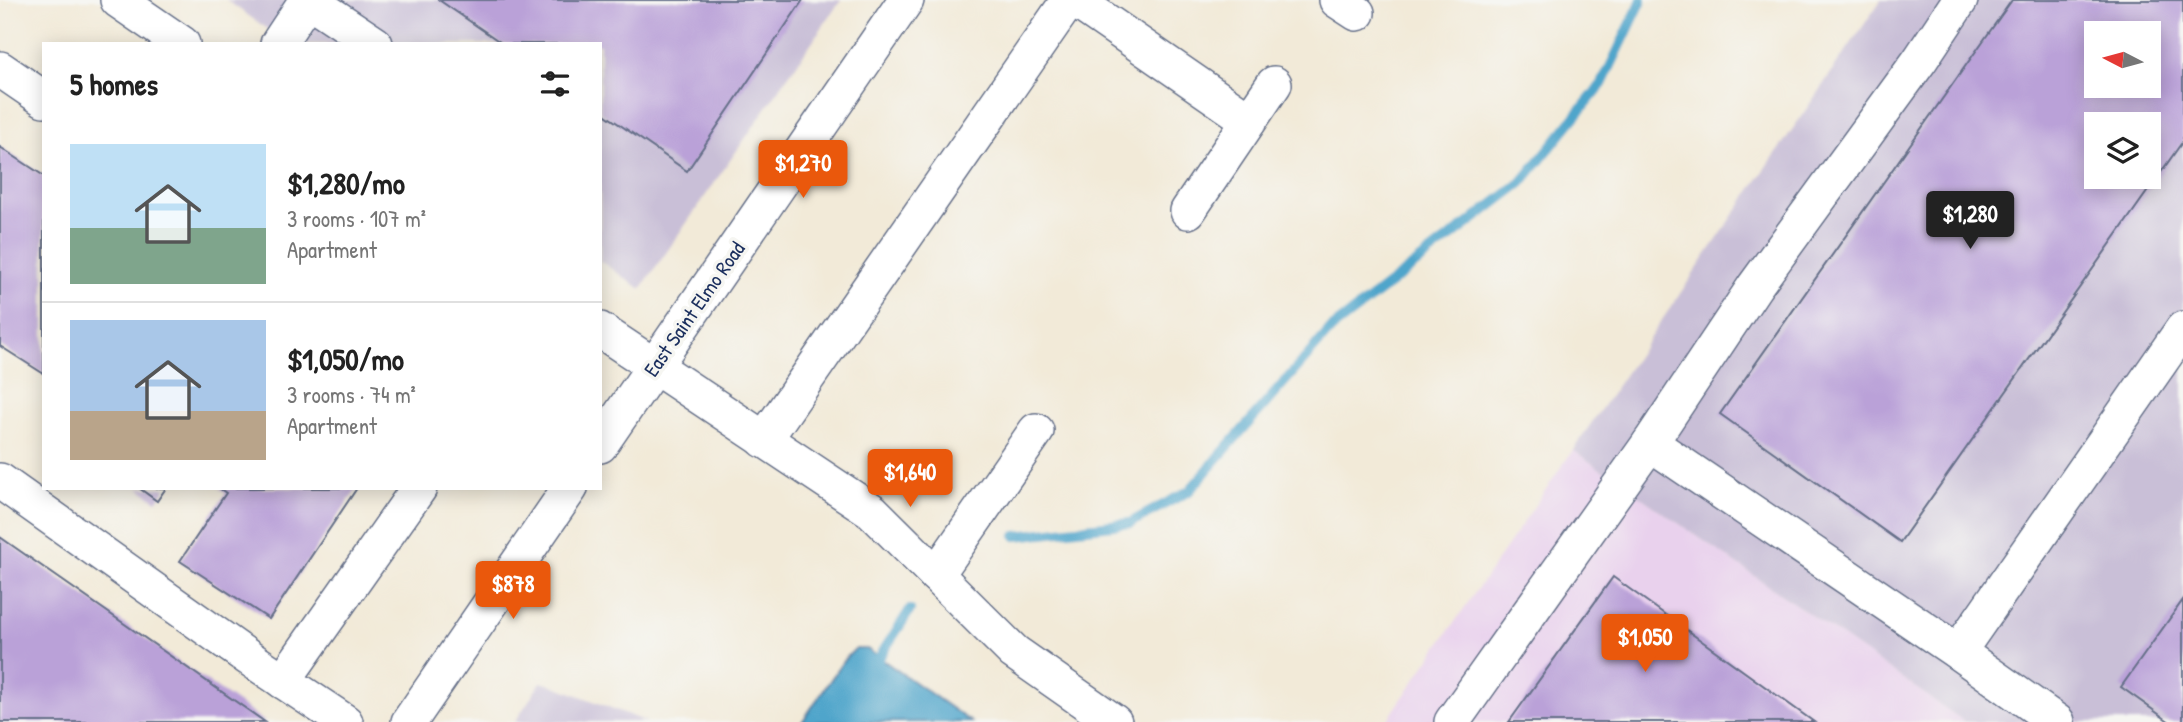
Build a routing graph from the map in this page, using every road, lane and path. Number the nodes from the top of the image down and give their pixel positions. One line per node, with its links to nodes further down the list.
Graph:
1 (118, 0): 7 (street)
2 (308, 0): 8 (street); 9 (street)
3 (906, 0): 17 (street, East Saint Elmo Road)
4 (1069, 0): 19 (street)
5 (1075, 0): 13 (street)
6 (1960, 0): 21 (street)
7 (179, 42)
8 (279, 42)
9 (372, 42)
10 (0, 69): 12 (street)
11 (1274, 83): 13 (street)
12 (42, 98)
13 (1249, 120): 14 (street)
14 (1188, 211)
15 (2183, 329): 26 (street)
16 (602, 331): 17 (street)
17 (654, 367): 19 (street); 20 (street, East Saint Elmo Road)
18 (1036, 431): 25 (street)
19 (764, 440): 25 (street)
20 (602, 441)
21 (1650, 443): 26 (street); 31 (street)
22 (0, 481): 27 (street)
23 (418, 490): 27 (street)
24 (569, 490): 29 (street)
25 (936, 575): 30 (street)
26 (1958, 652): 32 (street)
27 (283, 681): 28 (street)
28 (345, 722)
29 (409, 722)
30 (1114, 722)
31 (1452, 722)
32 (2057, 722)

